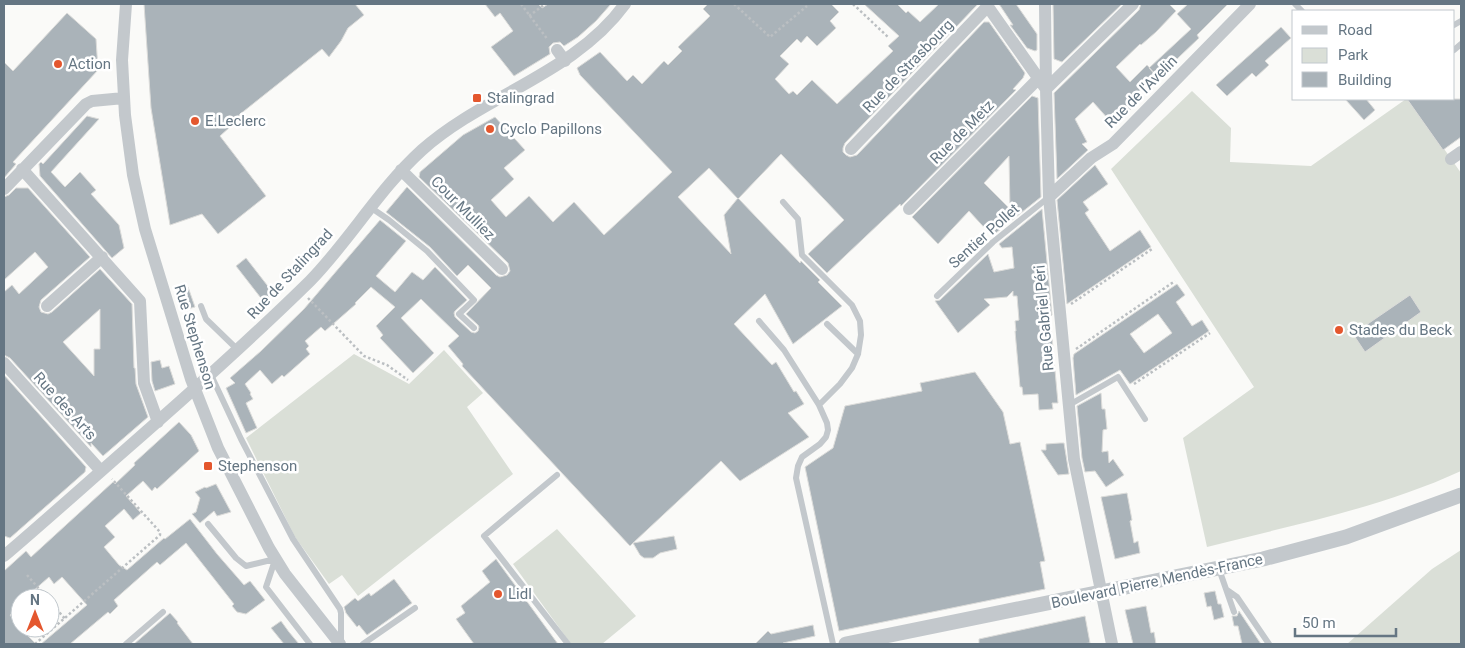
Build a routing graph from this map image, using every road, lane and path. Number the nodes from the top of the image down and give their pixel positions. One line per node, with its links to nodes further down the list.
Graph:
1 (126, 4): 16 (street, Rue Stephenson)
2 (521, 4): 12 (path)
3 (545, 4): 12 (path)
4 (625, 4): 19 (street, Rue de Stalingrad)
5 (734, 4): 11 (path)
6 (853, 4): 13 (path)
7 (1045, 4): 15 (street, Rue Gabriel Péri)
8 (1133, 4): 15 (street, Rue de Metz)
9 (1250, 4): 21 (street, Rue de l'Avelin)
10 (987, 5): 15 (street); 17 (street, Rue de Strasbourg)
11 (807, 6)
12 (529, 16): 14 (path)
13 (889, 38)
14 (548, 40)
15 (1042, 84): 21 (street, Rue Gabriel Péri); 24 (street, Rue de Metz)
16 (124, 98): 18 (street); 45 (street, Rue Stephenson)
17 (851, 148)
18 (22, 169): 20 (street); 26 (street)
19 (401, 170): 23 (street, Rue de Stalingrad); 27 (street, Cour Mulliez)
20 (4, 188)
21 (1049, 197): 30 (lane, Sentier Pollet); 33 (street, Rue Gabriel Péri)
22 (783, 202): 39 (lane)
23 (370, 207): 29 (street, Rue de Stalingrad); 36 (lane)
24 (909, 209)
25 (1152, 249): 33 (path)
26 (102, 257): 31 (street); 49 (street)
27 (502, 269)
28 (1175, 281): 40 (path)
29 (300, 290): 38 (street, Rue de Stalingrad); 43 (path)
30 (937, 296)
31 (47, 306)
32 (201, 306): 38 (lane)
33 (1059, 312): 40 (street, Rue Gabriel Péri)
34 (759, 321): 46 (lane)
35 (827, 324): 39 (lane)
36 (474, 328)
37 (1210, 333): 44 (path)
38 (238, 350): 42 (street, Rue de Stalingrad)
39 (858, 354): 46 (lane)
40 (1064, 354): 47 (street, Rue Gabriel Péri)
41 (4, 363): 50 (street, Rue des Arts)
42 (211, 375): 45 (street, Rue de Stalingrad); 69 (lane)
43 (408, 380)
44 (1126, 389): 47 (lane); 48 (lane)
45 (194, 390): 49 (street, Rue de Stalingrad); 55 (street, Rue Stephenson)
46 (819, 405): 72 (lane)
47 (1068, 405): 60 (street, Rue Gabriel Péri)
48 (1145, 419)
49 (158, 422): 50 (street, Rue de Stalingrad)
50 (102, 470): 54 (street, Rue de Stalingrad); 65 (path)
51 (557, 475): 71 (lane)
52 (1461, 495): 56 (street, Boulevard Pierre Mendès-France)
53 (208, 524): 55 (lane)
54 (4, 556)
55 (276, 559): 68 (lane); 69 (street, Rue Stephenson)
56 (1219, 569): 59 (lane); 60 (street, Boulevard Pierre Mendès-France)
57 (27, 575): 58 (path)
58 (38, 588)
59 (1227, 590): 63 (lane); 75 (lane)
60 (1101, 593): 73 (street, Boulevard Pierre Mendès-France); 74 (street, Rue Gabriel Péri)
61 (415, 608): 70 (lane)
62 (163, 612): 67 (lane)
63 (1234, 612)
64 (60, 613): 65 (path)
65 (65, 618): 66 (path)
66 (35, 644)
67 (126, 644)
68 (310, 644)
69 (340, 644)
70 (363, 644)
71 (568, 644)
72 (833, 644)
73 (846, 644)
74 (1112, 644)
75 (1269, 644)

